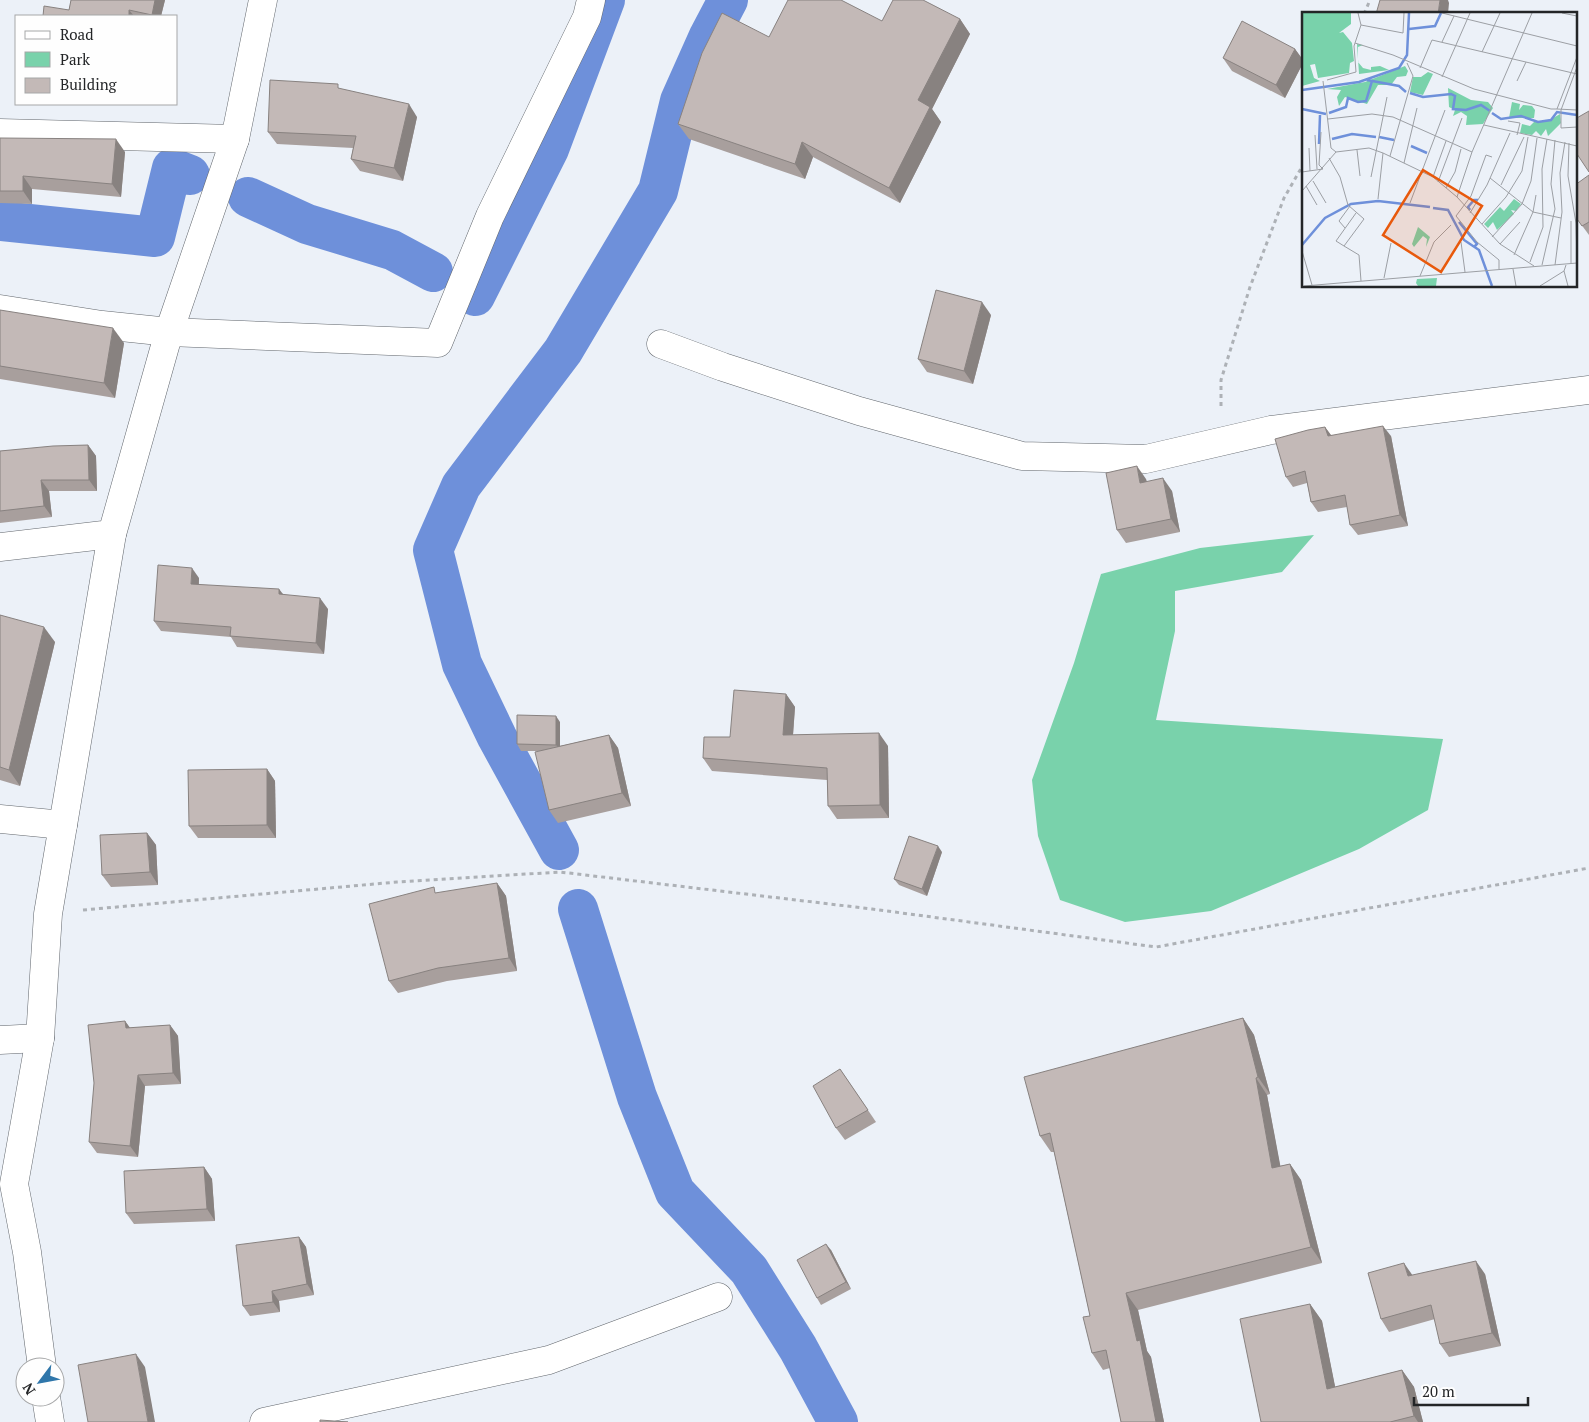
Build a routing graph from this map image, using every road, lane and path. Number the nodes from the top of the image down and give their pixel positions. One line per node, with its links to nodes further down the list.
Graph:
1 (263, 0): 6 (street)
2 (591, 0): 9 (street)
3 (1370, 0): 4 (path)
4 (1365, 12)
5 (0, 133): 6 (street)
6 (235, 139): 9 (street)
7 (1302, 167): 12 (path)
8 (0, 309): 9 (street)
9 (169, 332): 13 (street)
10 (661, 344): 12 (street)
11 (1589, 390): 12 (street)
12 (1220, 442)
13 (112, 534): 14 (street); 16 (street)
14 (0, 547)
15 (0, 820): 16 (street)
16 (63, 825): 18 (street)
17 (1589, 868): 18 (path)
18 (48, 914): 19 (street)
19 (40, 1038): 20 (street); 21 (street)
20 (0, 1040)
21 (7, 1185): 23 (street)
22 (718, 1297): 26 (street)
23 (41, 1357)
24 (48, 1407): 25 (street)
25 (50, 1422)
26 (264, 1422)

